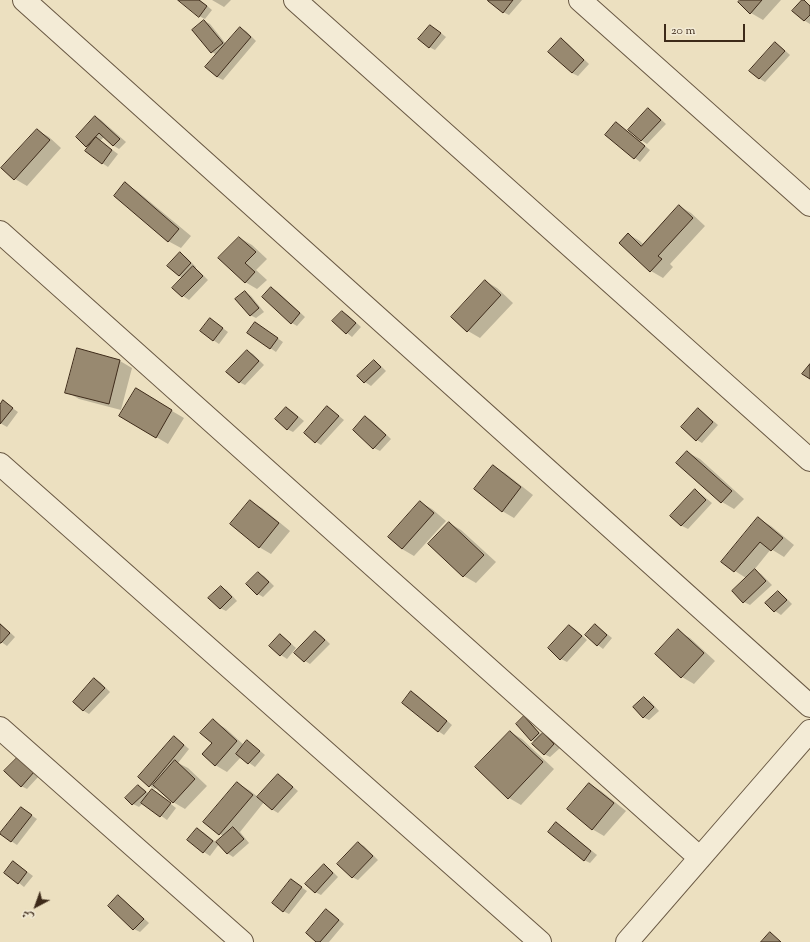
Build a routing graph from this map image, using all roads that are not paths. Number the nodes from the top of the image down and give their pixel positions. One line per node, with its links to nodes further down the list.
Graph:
1 (24, 0): 8 (street)
2 (294, 0): 6 (street)
3 (580, 0): 4 (street)
4 (810, 205)
5 (0, 232): 11 (street)
6 (810, 460)
7 (0, 464): 13 (street)
8 (810, 706)
9 (0, 728): 12 (street)
10 (810, 731): 11 (street)
11 (700, 858): 14 (street)
12 (242, 942)
13 (540, 942)
14 (626, 942)

